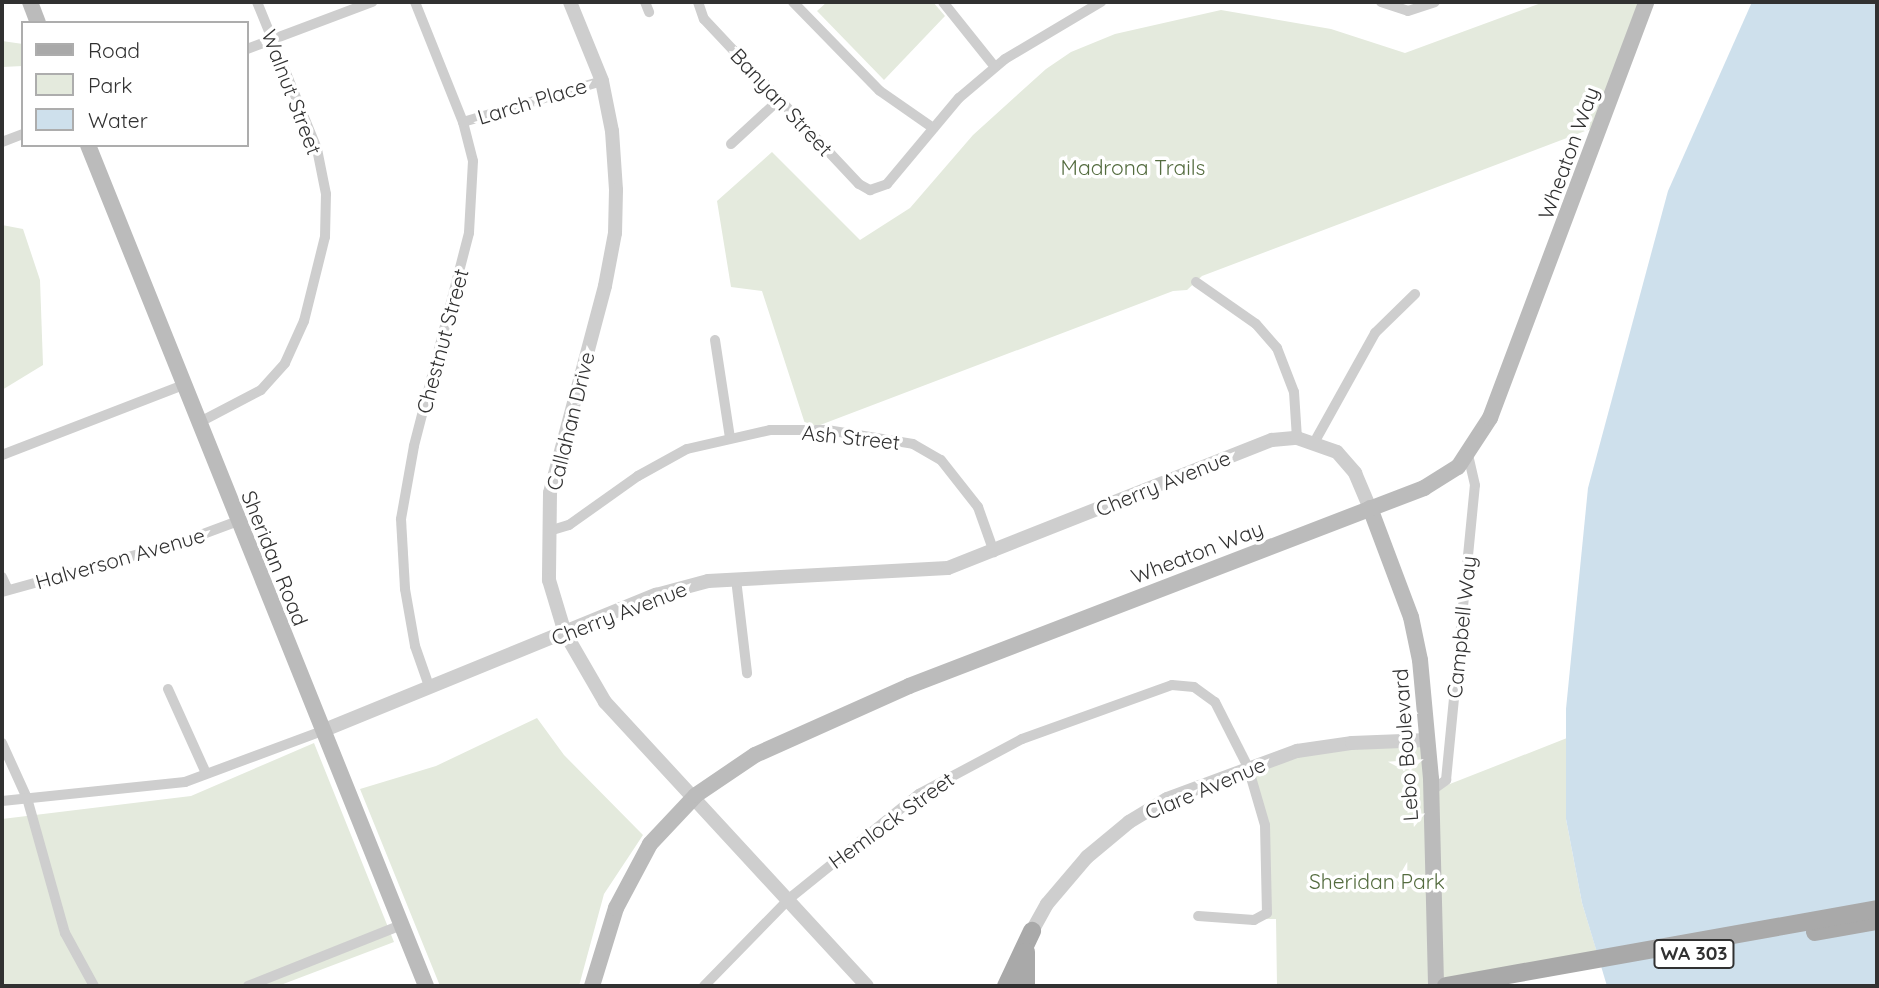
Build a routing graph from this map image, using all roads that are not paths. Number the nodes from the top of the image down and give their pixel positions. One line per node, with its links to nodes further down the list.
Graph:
1 (30, 2): 15 (main road)
2 (257, 2): 16 (street, Walnut Street)
3 (372, 2): 16 (street)
4 (415, 2): 21 (street, Chestnut Street)
5 (570, 2): 19 (street, Callahan Drive)
6 (793, 2): 14 (street)
7 (811, 2): 14 (street)
8 (943, 2): 18 (street)
9 (1101, 2): 18 (street)
10 (1381, 2): 11 (street)
11 (1435, 2)
12 (1646, 2): 36 (main road, Wheaton Way)
13 (698, 3): 20 (street, Banyan Street)
14 (801, 11): 22 (street)
15 (37, 21)
16 (274, 39): 17 (street); 31 (street, Walnut Street)
17 (248, 50)
18 (995, 67): 22 (street)
19 (602, 80): 21 (street, Larch Place); 39 (street, Callahan Drive)
20 (780, 99): 22 (street, Banyan Street); 25 (street)
21 (463, 122): 46 (street, Chestnut Street)
22 (933, 128)
23 (21, 135): 24 (street)
24 (2, 142)
25 (731, 144)
26 (89, 147): 30 (main road, Sheridan Road)
27 (1196, 282): 33 (street)
28 (1415, 294): 34 (street)
29 (715, 340): 32 (street)
30 (183, 385): 31 (main road, Sheridan Road); 35 (street)
31 (198, 423): 38 (main road, Sheridan Road)
32 (730, 438): 39 (street, Ash Street); 40 (street, Ash Street)
33 (1297, 438): 34 (street, Cherry Avenue); 40 (street, Cherry Avenue)
34 (1315, 441): 37 (street, Cherry Avenue)
35 (2, 454)
36 (1468, 455): 37 (main road, Wheaton Way); 53 (street, Campbell Way)
37 (1370, 508): 49 (main road, Lebo Boulevard); 54 (main road, Wheaton Way)
38 (238, 521): 43 (street, Halverson Avenue); 48 (main road, Sheridan Road)
39 (549, 531): 44 (street, Callahan Drive)
40 (994, 552): 42 (street, Cherry Avenue)
41 (2, 577): 43 (street)
42 (736, 579): 44 (street, Cherry Avenue); 45 (street)
43 (5, 591)
44 (565, 633): 46 (street, Cherry Avenue); 54 (street, Callahan Drive)
45 (747, 673)
46 (429, 686): 48 (street, Cherry Avenue)
47 (168, 689): 52 (street)
48 (322, 731): 52 (street, Cherry Avenue); 61 (main road, Sheridan Road)
49 (1428, 740): 51 (street, Clare Avenue); 53 (main road, Lebo Boulevard)
50 (2, 743): 55 (street)
51 (1248, 767): 57 (street, Hemlock Street); 59 (street); 62 (street, Clare Avenue)
52 (206, 774): 55 (street, Cherry Avenue)
53 (1431, 792): 71 (main road, Lebo Boulevard)
54 (696, 795): 57 (street, Callahan Drive); 66 (main road, Wheaton Way)
55 (27, 798): 56 (street, Cherry Avenue); 63 (street)
56 (2, 800)
57 (790, 898): 67 (street, Hemlock Street); 68 (street, Callahan Drive)
58 (1877, 909): 72 (main road, WA 303)
59 (1198, 916)
60 (1877, 921): 73 (main road, WA 303)
61 (401, 925): 64 (street); 65 (main road, Sheridan Road)
62 (1032, 931): 69 (main road); 70 (main road)
63 (94, 986)
64 (248, 986)
65 (425, 986)
66 (592, 986)
67 (704, 986)
68 (867, 986)
69 (1006, 986)
70 (1026, 986)
71 (1436, 986)
72 (1446, 986)
73 (1511, 986)

